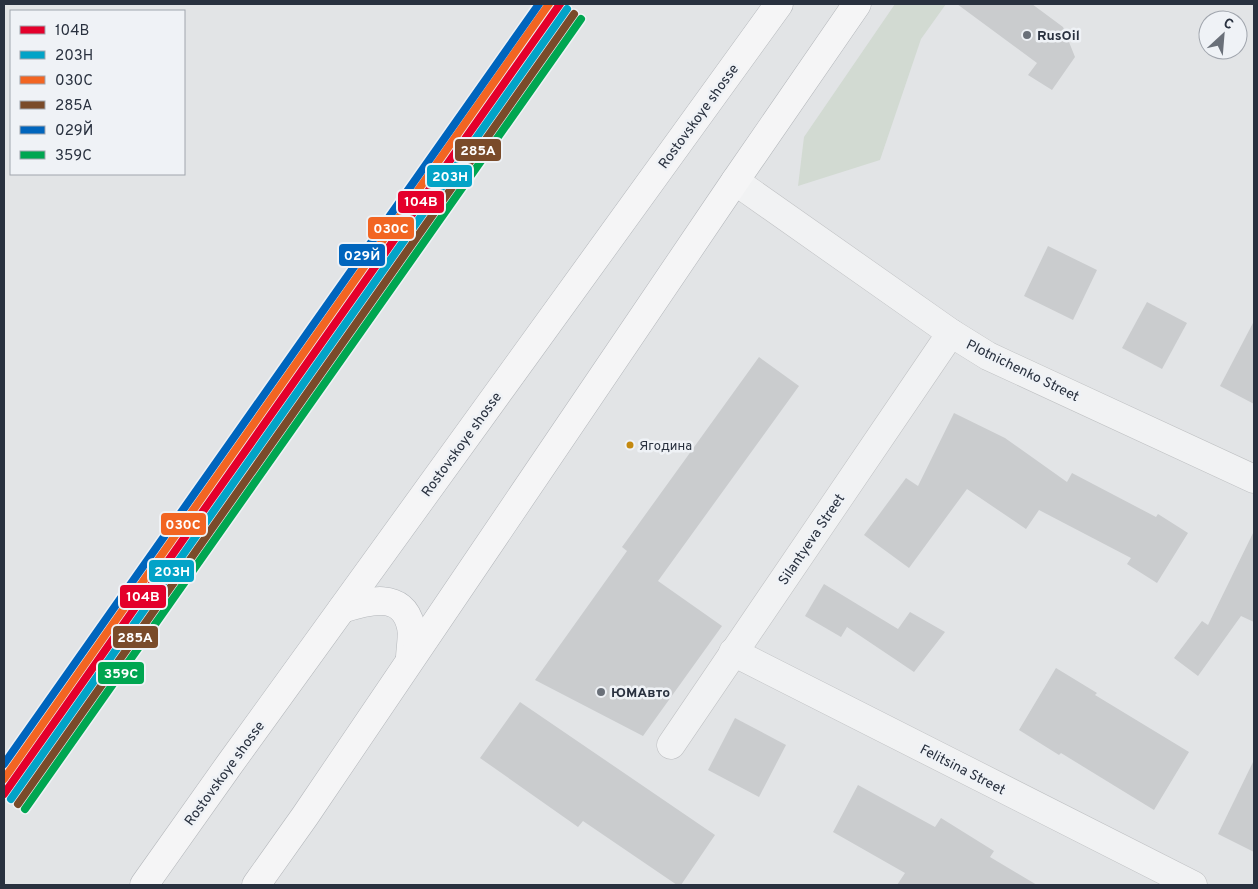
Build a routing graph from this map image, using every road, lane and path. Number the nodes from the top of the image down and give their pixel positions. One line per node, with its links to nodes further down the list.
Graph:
1 (779, 4): 6 (highway, Rostovskoye shosse)
2 (857, 4): 3 (highway)
3 (735, 181): 4 (street, Plotnichenko Street); 8 (highway)
4 (951, 334): 5 (street, Plotnichenko Street); 7 (street, Silantyeva Street)
5 (1254, 479)
6 (342, 609): 8 (highway); 10 (highway, Rostovskoye shosse)
7 (733, 652): 9 (street, Silantyeva Street); 12 (street, Felitsina Street)
8 (410, 659): 11 (highway)
9 (671, 745)
10 (144, 885)
11 (256, 885)
12 (1193, 885)

